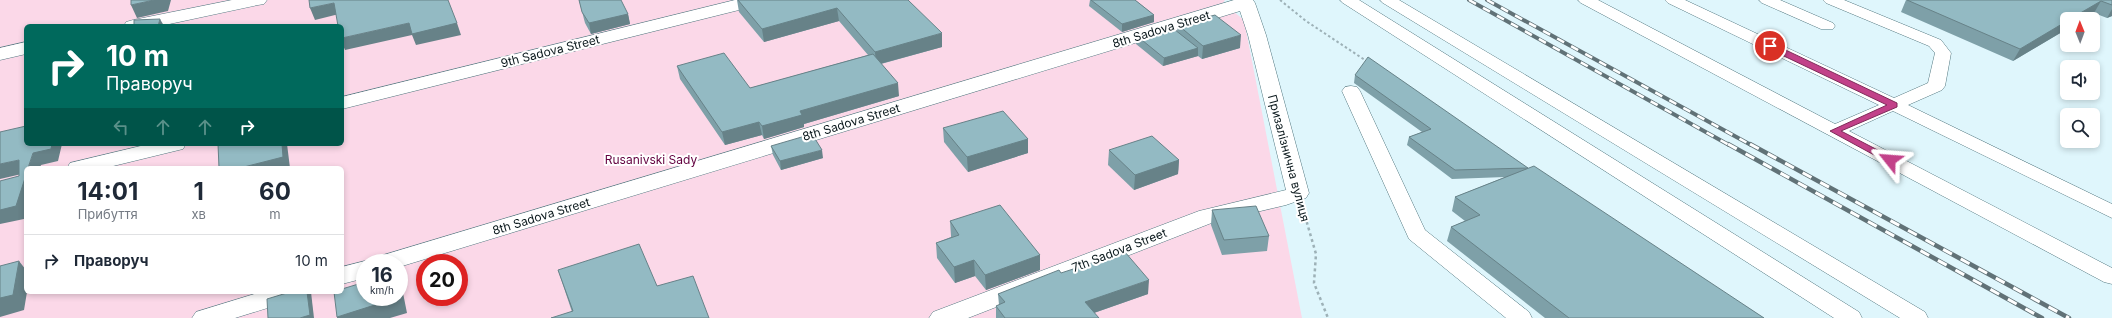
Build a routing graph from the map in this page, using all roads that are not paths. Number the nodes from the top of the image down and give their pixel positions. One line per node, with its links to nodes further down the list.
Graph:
1 (258, 0): 10 (street)
2 (757, 0): 15 (street, 9th Sadova Street)
3 (1348, 0): 30 (lane)
4 (1388, 0): 31 (lane)
5 (1586, 0): 17 (lane)
6 (1673, 0): 16 (lane)
7 (1767, 0): 11 (lane)
8 (1831, 0): 16 (lane)
9 (1245, 1): 20 (street, Призалізнична вулиця); 22 (street, 8th Sadova Street)
10 (143, 24)
11 (1827, 26)
12 (24, 48): 13 (street)
13 (0, 54)
14 (1351, 90): 29 (lane)
15 (344, 103)
16 (1894, 105): 17 (lane); 21 (lane)
17 (1834, 131): 25 (lane)
18 (167, 146): 19 (street)
19 (86, 166)
20 (1298, 192): 28 (street, 7th Sadova Street)
21 (2112, 212)
22 (408, 256)
23 (356, 272): 24 (street)
24 (344, 275)
25 (2112, 278)
26 (283, 294): 27 (street)
27 (205, 318)
28 (942, 318)
29 (1521, 318)
30 (1851, 318)
31 (1918, 318)

